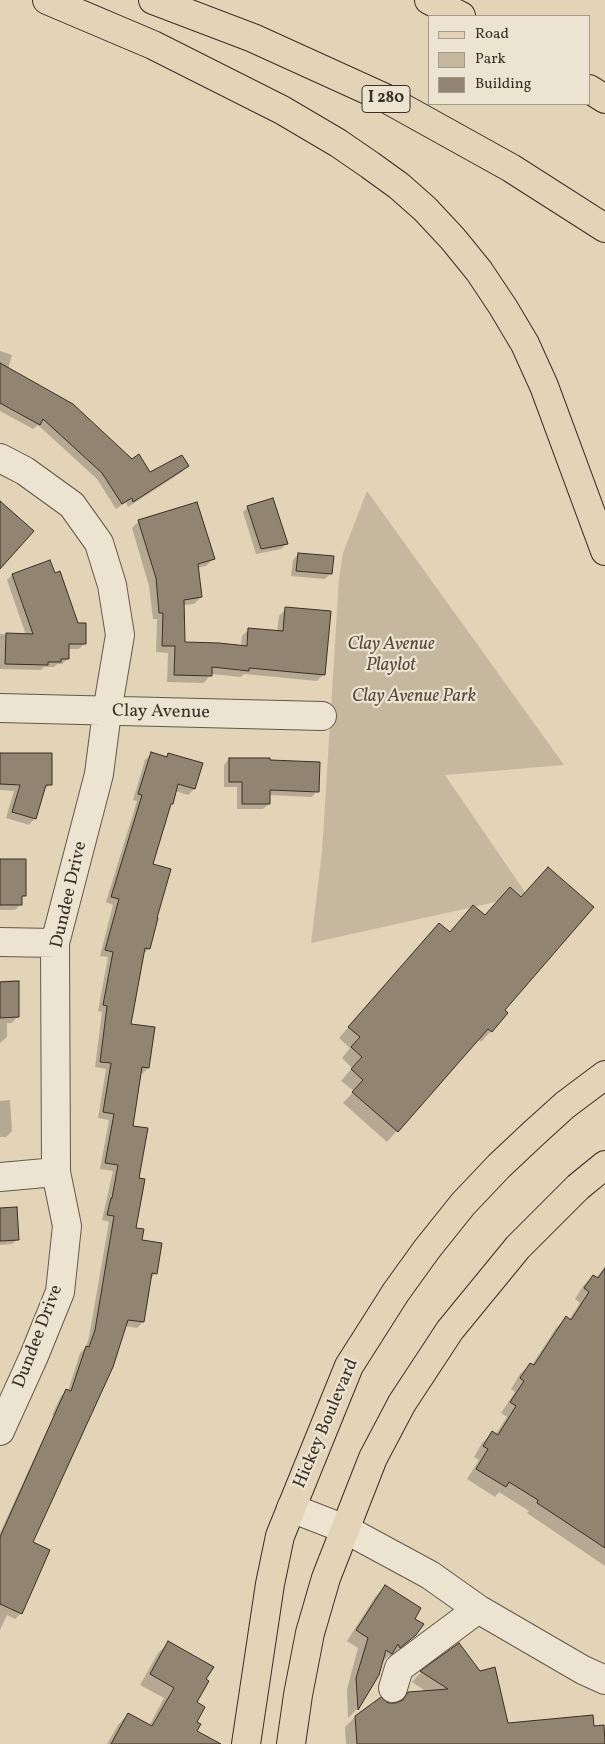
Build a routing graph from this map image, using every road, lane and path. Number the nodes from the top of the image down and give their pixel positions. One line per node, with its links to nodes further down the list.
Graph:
1 (46, 0): 11 (main road)
2 (153, 0): 9 (main road, I 280)
3 (429, 0): 4 (main road)
4 (459, 15)
5 (590, 77): 6 (main road)
6 (605, 84)
7 (590, 90): 8 (main road)
8 (605, 99)
9 (605, 228)
10 (0, 458): 13 (street, Dundee Drive)
11 (605, 551)
12 (0, 708): 13 (street, Clay Avenue)
13 (106, 712): 14 (street, Clay Avenue); 16 (street, Dundee Drive)
14 (322, 716)
15 (0, 942): 16 (street)
16 (56, 943): 19 (street, Dundee Drive)
17 (605, 1075): 22 (main road, Hickey Boulevard)
18 (605, 1165): 23 (main road)
19 (56, 1172): 20 (street); 21 (street, Dundee Drive)
20 (0, 1177)
21 (0, 1431)
22 (291, 1508): 23 (street); 27 (main road, Hickey Boulevard)
23 (345, 1529): 24 (street); 28 (main road)
24 (478, 1609): 25 (street); 26 (street)
25 (605, 1680)
26 (393, 1688)
27 (246, 1744)
28 (291, 1744)

